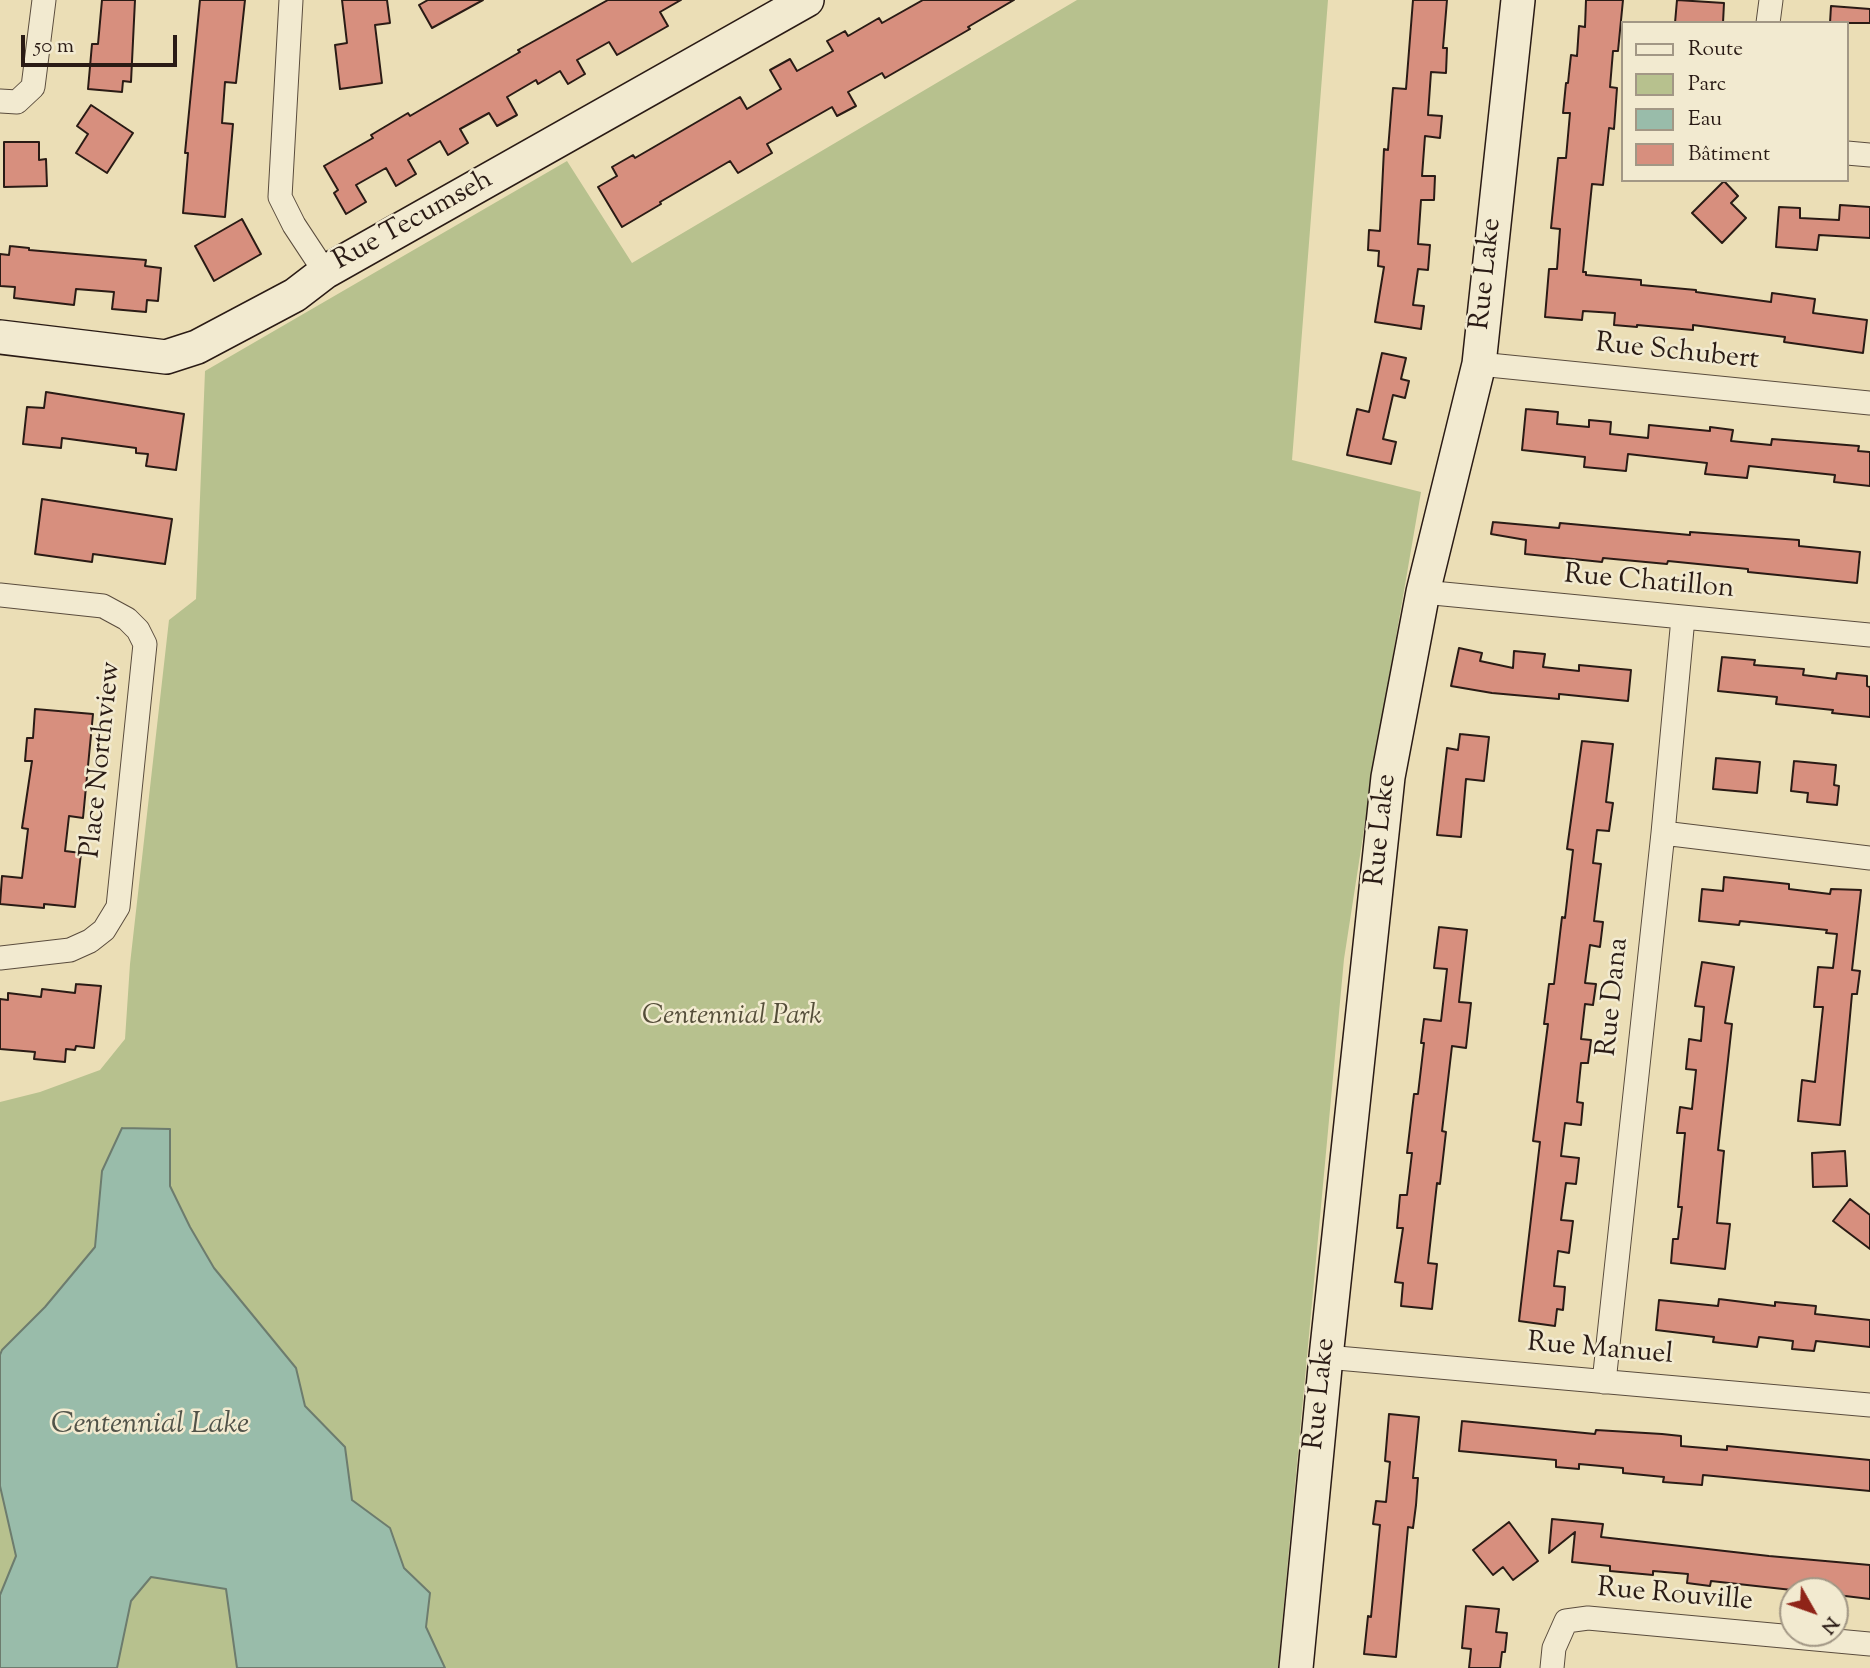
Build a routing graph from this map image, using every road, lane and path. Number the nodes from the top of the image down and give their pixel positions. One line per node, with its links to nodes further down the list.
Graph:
1 (44, 0): 7 (street)
2 (291, 0): 10 (street)
3 (807, 0): 10 (street, Rue Tecumseh)
4 (1518, 0): 12 (street, Rue Lake)
5 (1771, 0): 6 (street)
6 (1768, 21)
7 (0, 101)
8 (1849, 153): 9 (street)
9 (1870, 155)
10 (325, 272): 11 (street, Rue Tecumseh)
11 (0, 337)
12 (1479, 364): 13 (street, Rue Schubert); 14 (street, Rue Lake)
13 (1870, 403)
14 (1423, 592): 16 (street, Rue Chatillon); 21 (street, Rue Lake)
15 (0, 595): 20 (street, Place Northview)
16 (1683, 618): 17 (street, Rue Chatillon); 18 (street, Rue Dana)
17 (1870, 635)
18 (1663, 833): 19 (street); 22 (street, Rue Dana)
19 (1870, 858)
20 (0, 958)
21 (1326, 1357): 22 (street, Rue Manuel); 25 (street, Rue Lake)
22 (1604, 1382): 23 (street, Rue Manuel)
23 (1870, 1405)
24 (1870, 1644): 26 (street, Rue Rouville)
25 (1296, 1668)
26 (1552, 1668)

